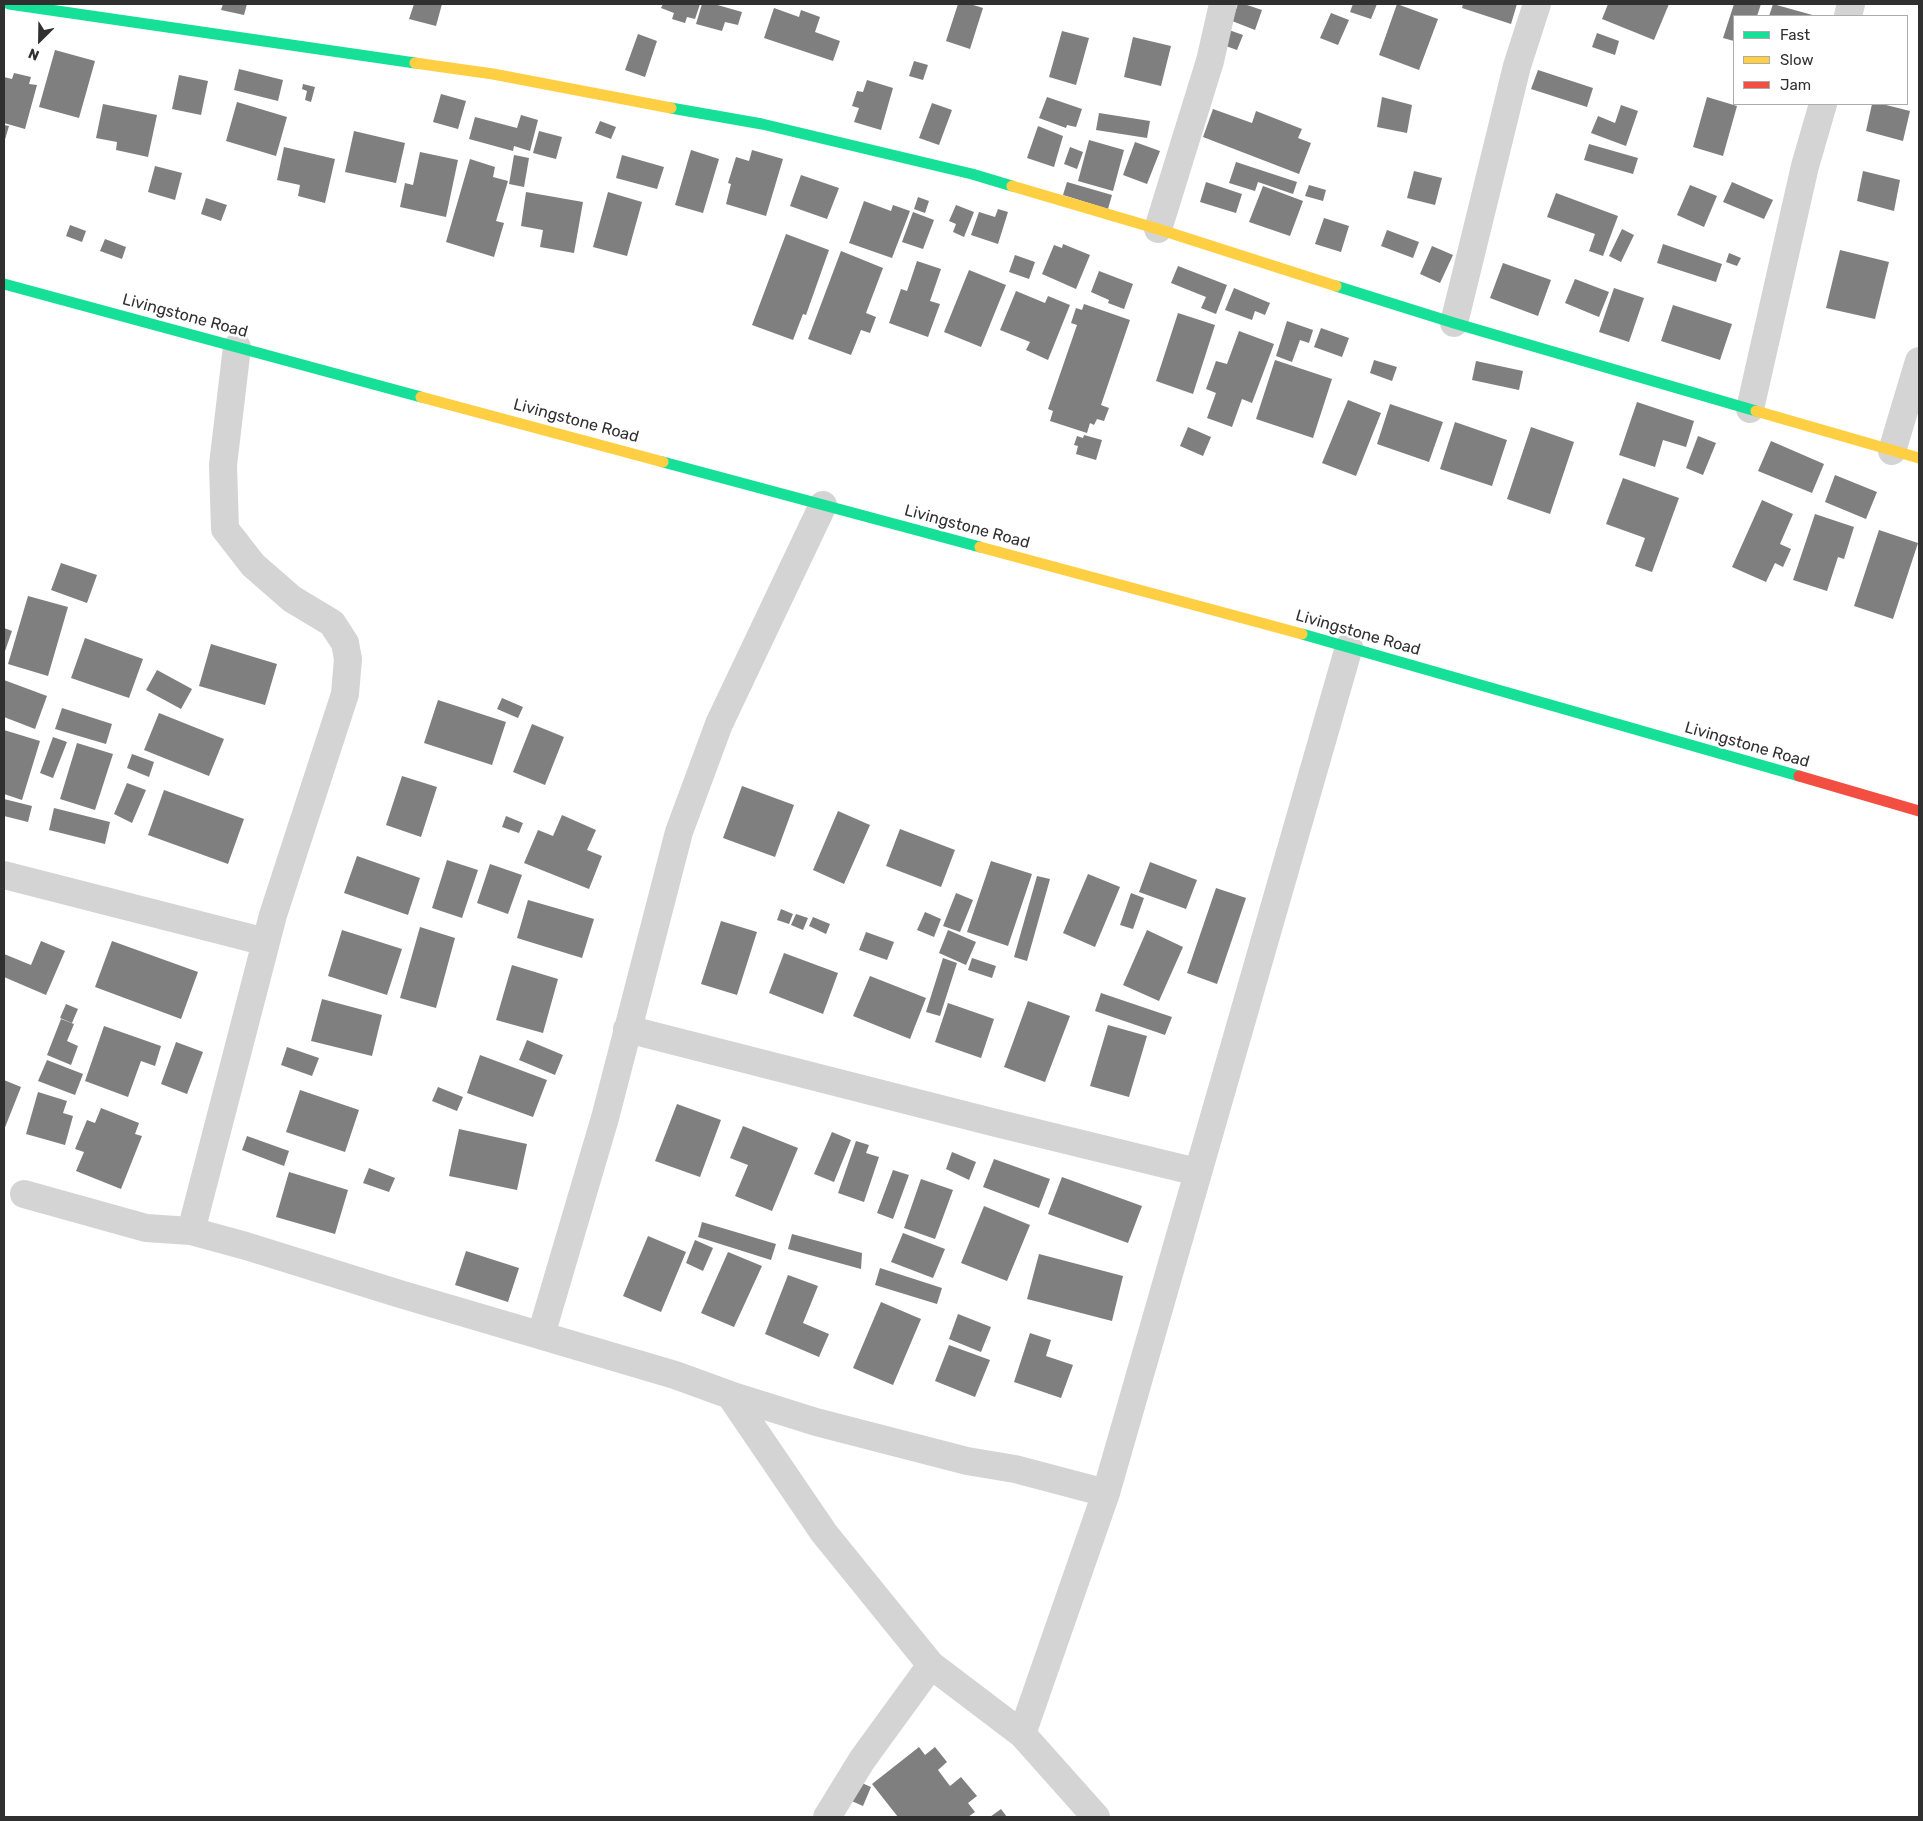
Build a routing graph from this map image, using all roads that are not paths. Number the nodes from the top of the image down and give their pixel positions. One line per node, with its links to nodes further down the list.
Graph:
1 (9, 4): 5 (main road)
2 (1223, 4): 5 (street)
3 (1537, 4): 7 (street)
4 (1823, 105): 10 (street)
5 (1158, 229): 7 (main road)
6 (4, 284): 8 (main road, Livingstone Road)
7 (1454, 323): 10 (main road)
8 (237, 347): 13 (main road, Livingstone Road); 17 (street)
9 (1919, 361): 11 (street)
10 (1750, 409): 11 (main road)
11 (1892, 451): 12 (main road)
12 (1919, 458)
13 (823, 504): 14 (main road, Livingstone Road); 18 (street)
14 (1349, 647): 15 (main road, Livingstone Road); 19 (street)
15 (1919, 811)
16 (4, 875): 17 (street)
17 (266, 942): 21 (street)
18 (627, 1029): 19 (street); 22 (street)
19 (1197, 1172): 24 (street)
20 (24, 1194): 21 (street)
21 (191, 1231): 22 (street)
22 (541, 1335): 23 (street)
23 (730, 1395): 24 (street); 25 (street)
24 (1106, 1493): 26 (street)
25 (931, 1665): 26 (street); 27 (street)
26 (1022, 1734): 28 (street)
27 (828, 1817)
28 (1096, 1817)

